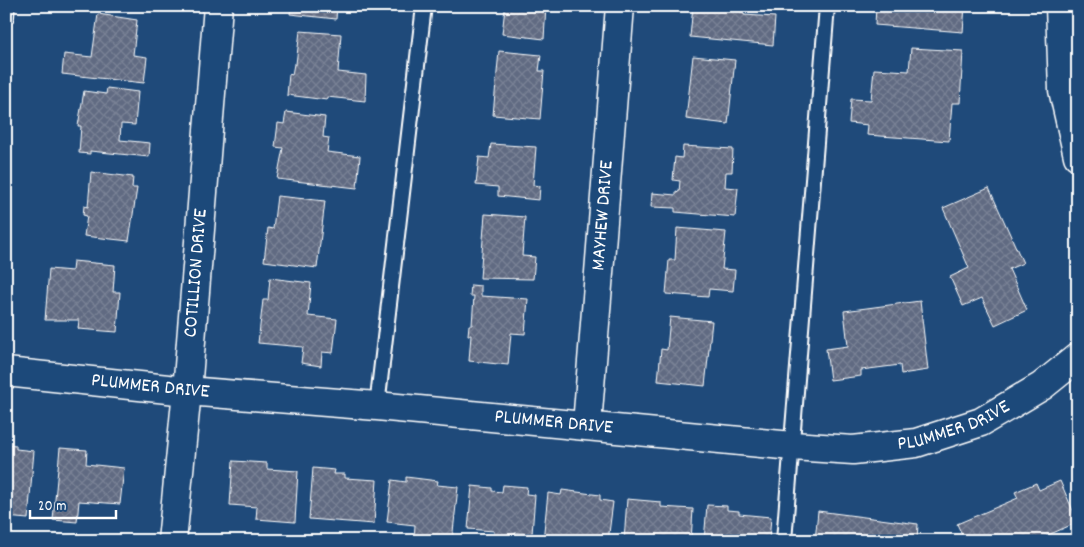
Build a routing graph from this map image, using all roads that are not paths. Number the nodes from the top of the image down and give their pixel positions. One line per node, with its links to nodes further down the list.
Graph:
1 (7, 6): 7 (lane)
2 (218, 6): 11 (street, COTILLION DRIVE)
3 (424, 6): 12 (lane)
4 (620, 6): 13 (street, MAYHEW DRIVE)
5 (827, 6): 14 (lane)
6 (1060, 6): 8 (street)
7 (6, 17)
8 (1078, 156)
9 (1078, 358): 14 (street, PLUMMER DRIVE)
10 (6, 372): 11 (street, PLUMMER DRIVE)
11 (187, 391): 12 (street, PLUMMER DRIVE); 15 (street, COTILLION DRIVE)
12 (377, 406): 13 (street, PLUMMER DRIVE)
13 (587, 425): 14 (street, PLUMMER DRIVE)
14 (792, 446): 16 (lane)
15 (172, 541)
16 (784, 541)

